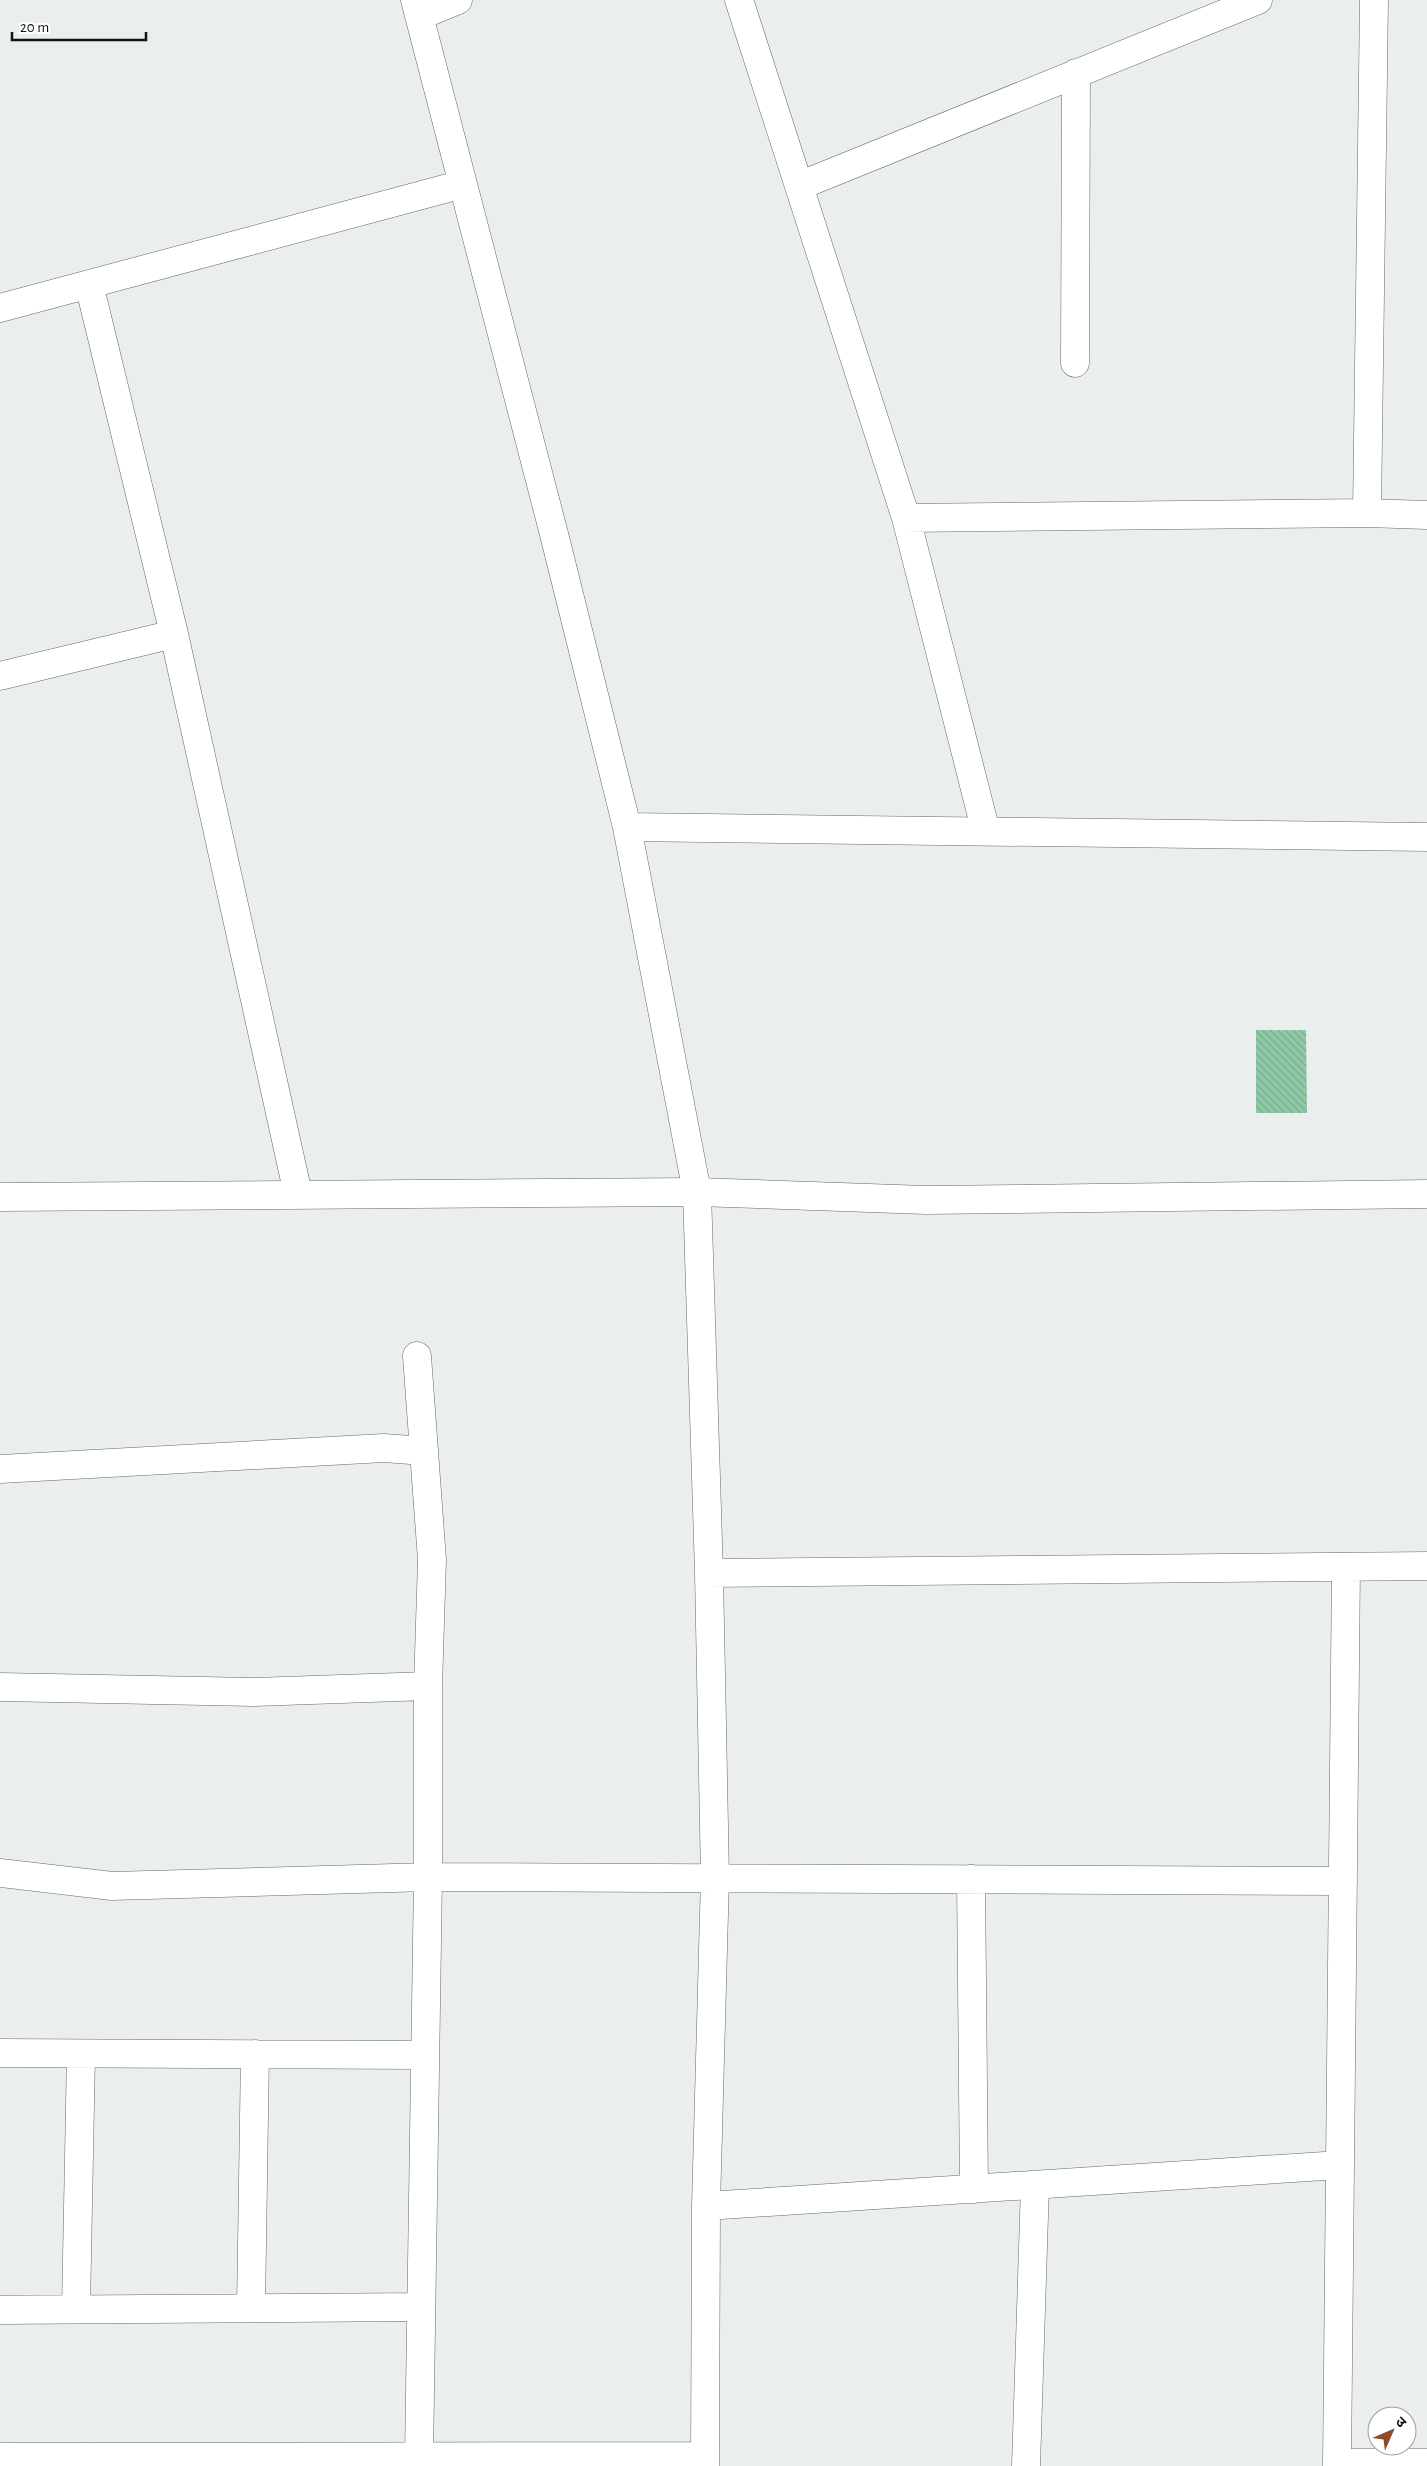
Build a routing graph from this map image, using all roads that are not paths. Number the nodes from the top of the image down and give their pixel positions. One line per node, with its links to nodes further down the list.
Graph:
1 (458, 0): 5 (street)
2 (739, 0): 8 (street)
3 (1258, 0): 6 (street)
4 (1374, 0): 12 (street)
5 (417, 8): 7 (street)
6 (1076, 73): 8 (street); 11 (street)
7 (463, 184): 9 (street); 17 (street)
8 (799, 186): 14 (street)
9 (89, 284): 10 (street); 15 (street)
10 (0, 308)
11 (1075, 363)
12 (1368, 513): 13 (street); 14 (street)
13 (1427, 515)
14 (906, 518): 18 (street)
15 (174, 634): 16 (street); 21 (street)
16 (0, 676)
17 (627, 827): 18 (street); 20 (street)
18 (986, 832): 19 (street)
19 (1427, 837)
20 (697, 1192): 21 (street); 22 (street); 29 (street)
21 (298, 1194): 23 (street)
22 (1427, 1194)
23 (0, 1197)
24 (417, 1356): 25 (street)
25 (424, 1451): 26 (street); 30 (street)
26 (0, 1469)
27 (1427, 1566): 28 (street)
28 (1346, 1567): 29 (street); 36 (street)
29 (709, 1573): 34 (street)
30 (428, 1686): 31 (street); 33 (street)
31 (0, 1687)
32 (0, 1873): 33 (street)
33 (428, 1877): 34 (street); 40 (street)
34 (715, 1877): 35 (street); 44 (street)
35 (971, 1878): 36 (street); 43 (street)
36 (1343, 1881): 41 (street)
37 (0, 2053): 38 (street)
38 (81, 2054): 39 (street); 47 (street)
39 (255, 2054): 40 (street); 46 (street)
40 (425, 2055): 45 (street)
41 (1340, 2165): 42 (street); 53 (street)
42 (1035, 2185): 43 (street); 54 (street)
43 (974, 2189): 44 (street)
44 (706, 2206): 51 (street)
45 (421, 2307): 46 (street); 50 (street)
46 (251, 2308): 47 (street)
47 (76, 2309): 48 (street)
48 (0, 2310)
49 (0, 2457): 50 (street)
50 (419, 2457): 51 (street)
51 (705, 2461)
52 (1427, 2463): 53 (street)
53 (1338, 2465)
54 (1026, 2466)

